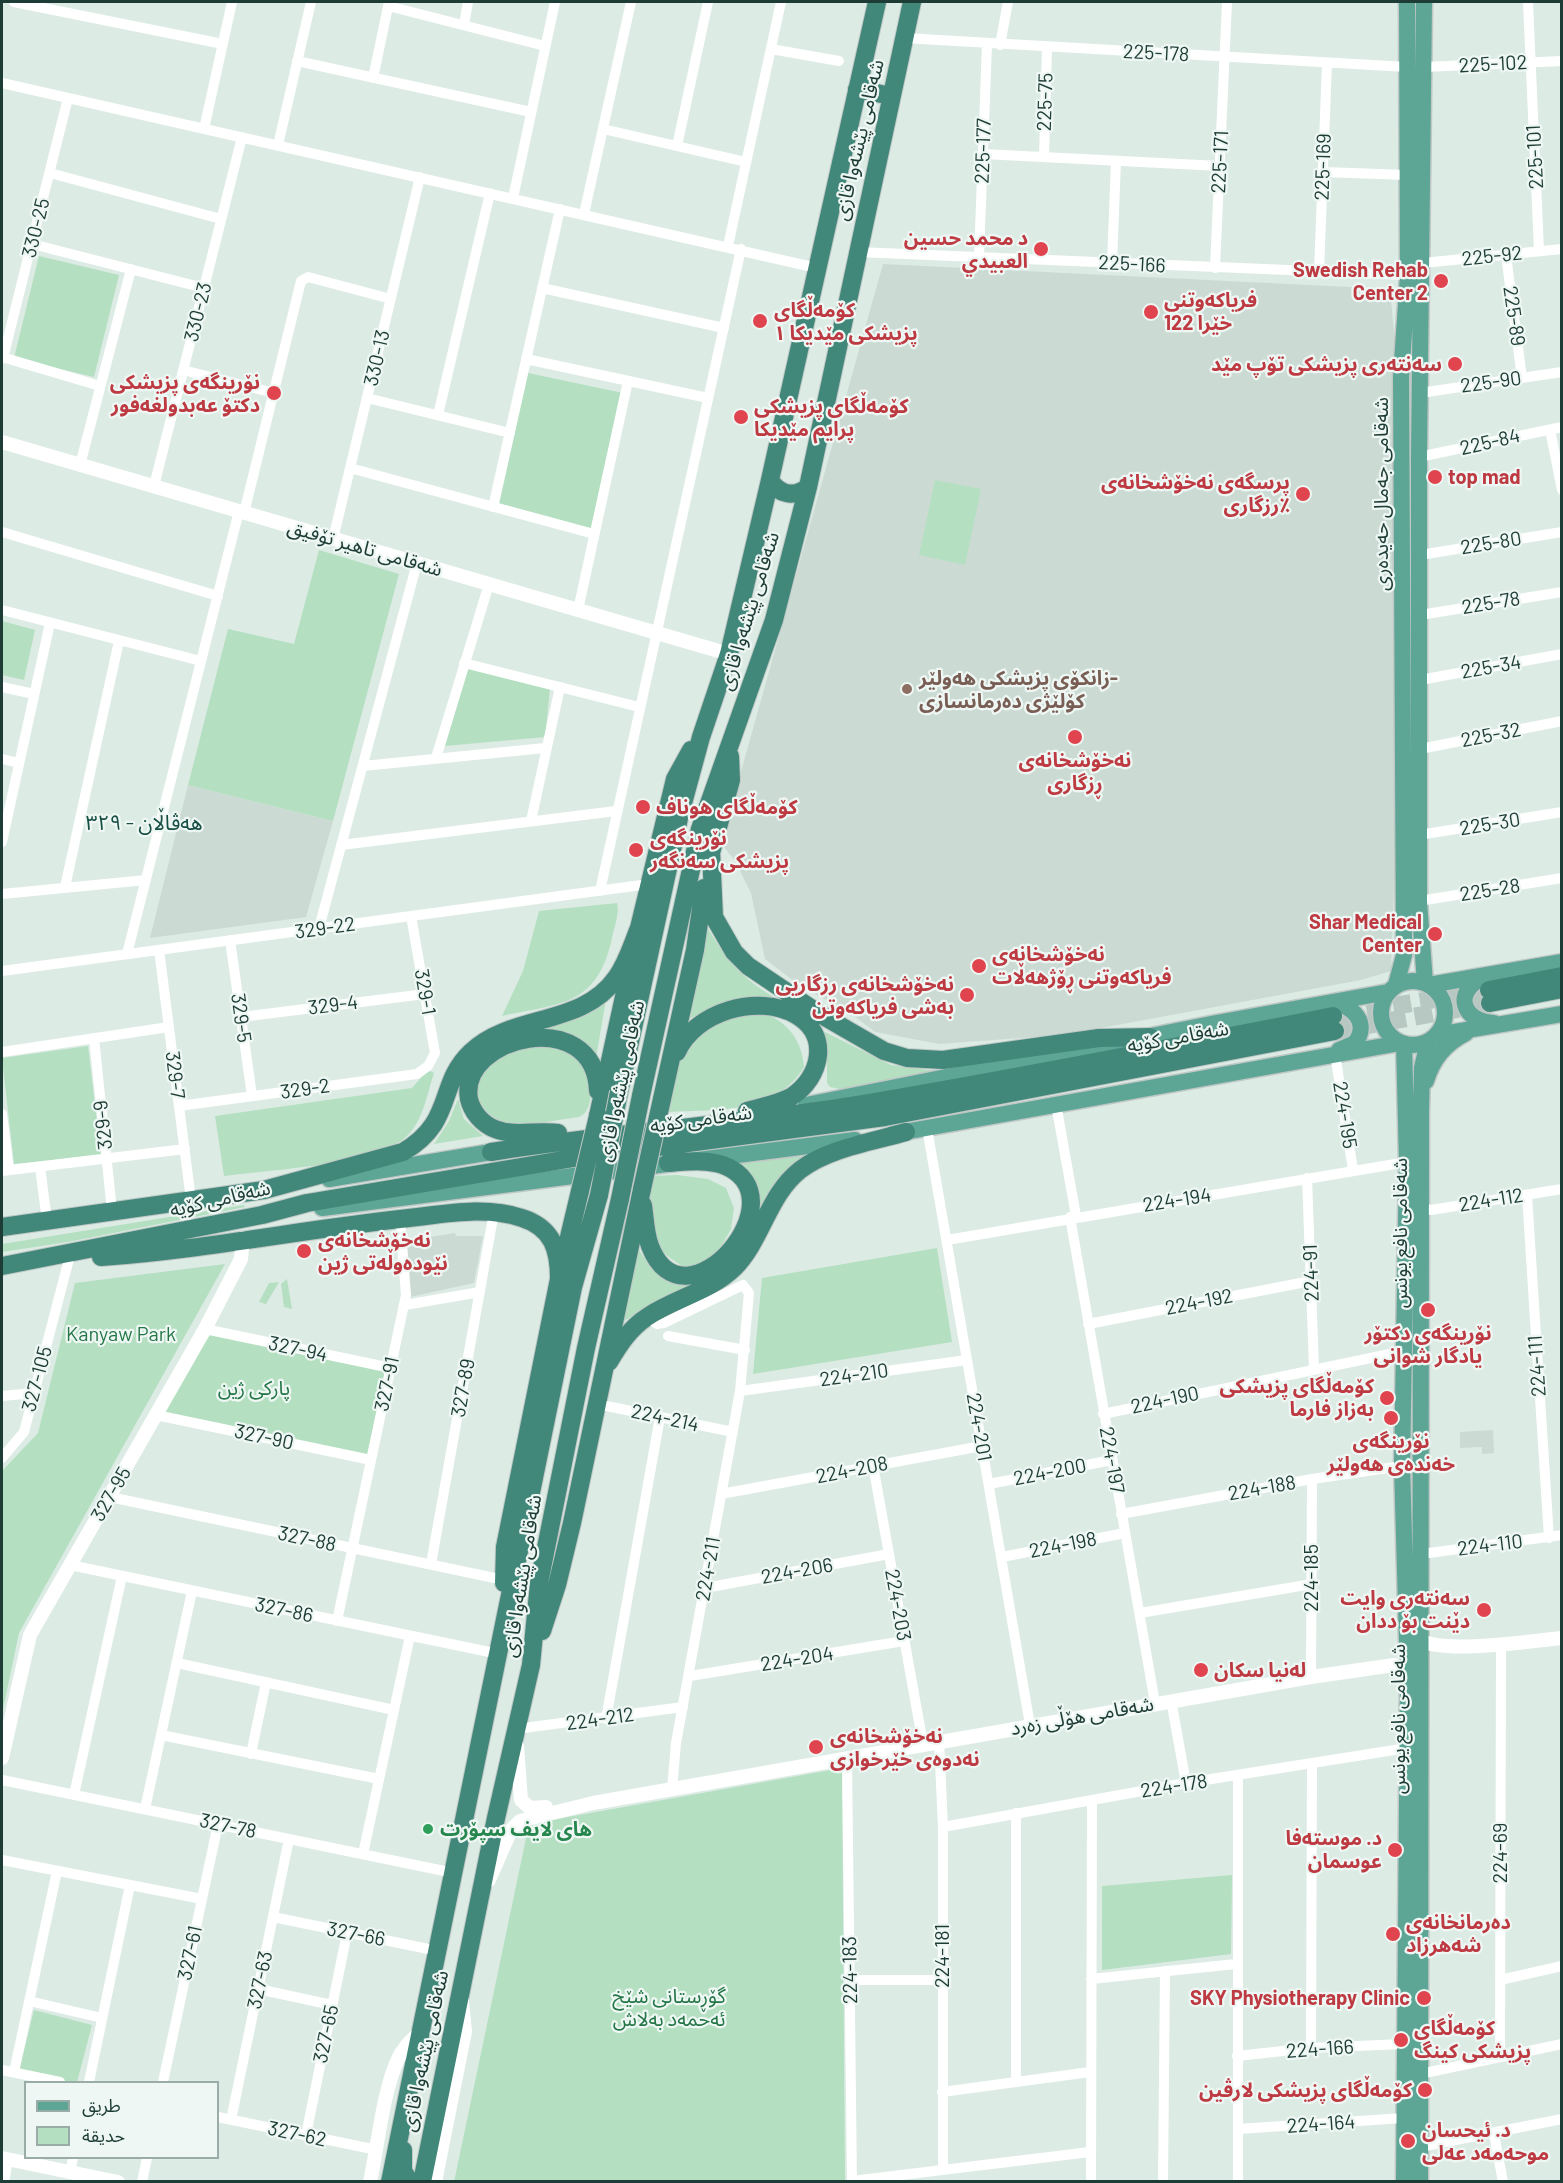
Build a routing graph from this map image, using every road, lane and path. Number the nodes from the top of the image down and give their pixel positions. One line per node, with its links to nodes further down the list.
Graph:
1 (14, 2): 19 (street)
2 (232, 2): 19 (street)
3 (311, 2): 26 (street)
4 (468, 2): 17 (street)
5 (555, 2): 22 (street)
6 (631, 2): 39 (street)
7 (708, 2): 42 (street)
8 (781, 2): 24 (street)
9 (877, 2): 34 (highway, شەقامی پێشەوا قازی)
10 (912, 2): 18 (highway, شەقامی پێشەوا قازی)
11 (1008, 2): 21 (street)
12 (1227, 2): 25 (street, 225-171)
13 (1407, 2): 31 (main road, شەقامی جەمال حەیدەری)
14 (1424, 2): 31 (main road, شەقامی جەمال حەیدەری)
15 (1528, 2): 29 (street, 225-101)
16 (389, 4): 17 (street); 32 (street)
17 (464, 25): 22 (street)
18 (904, 38): 20 (street, 225-178); 35 (highway, شەقامی پێشەوا قازی)
19 (223, 44): 38 (street)
20 (987, 44): 21 (street, 225-178); 43 (street, 225-177)
21 (1000, 45): 23 (street, 225-178)
22 (545, 46): 37 (street)
23 (1047, 47): 25 (street, 225-178); 44 (street, 225-75)
24 (771, 49): 28 (street); 46 (street)
25 (1225, 57): 30 (street, 225-178); 47 (street, 225-171)
26 (297, 61): 32 (street); 41 (street)
27 (1562, 61): 29 (street, 225-102)
28 (839, 62)
29 (1530, 62): 31 (street, 225-102); 61 (street, 225-101)
30 (1327, 63): 31 (street, 225-178); 48 (street, 225-169)
31 (1415, 67): 50 (main road, شەقامی جەمال حەیدەری); 66 (main road, شەقامی جەمال حەیدەری)
32 (373, 78): 37 (street)
33 (2, 83): 36 (street)
34 (857, 89): 35 (highway); 67 (highway, شەقامی پێشەوا قازی)
35 (891, 96): 62 (highway, شەقامی پێشەوا قازی)
36 (68, 98): 38 (street); 49 (street, 330-25)
37 (531, 112): 53 (street)
38 (204, 129): 40 (street)
39 (603, 129): 42 (street); 55 (street)
40 (242, 137): 41 (street); 56 (street, 330-23)
41 (278, 145): 51 (street)
42 (677, 146): 46 (street)
43 (983, 154): 44 (street); 64 (street, 225-177)
44 (1044, 158): 45 (street)
45 (1116, 161): 47 (street); 65 (street)
46 (746, 162): 58 (street)
47 (1220, 166): 68 (street, 225-171)
48 (1323, 172): 50 (street); 70 (street, 225-169)
49 (50, 173): 56 (street); 57 (street, 330-25)
50 (1407, 175): 71 (main road, شەقامی جەمال حەیدەری)
51 (420, 177): 52 (street); 74 (street, 330-13)
52 (490, 193): 53 (street); 87 (street)
53 (513, 198): 54 (street)
54 (560, 208): 55 (street); 73 (street)
55 (584, 214): 58 (street)
56 (221, 219): 72 (street, 330-23)
57 (32, 244): 69 (street); 76 (street, 330-25)
58 (728, 246): 59 (street)
59 (741, 249): 67 (street); 75 (street)
60 (1562, 249): 61 (street, 225-92)
61 (1539, 251): 63 (street, 225-92)
62 (857, 252): 64 (street, 225-166); 96 (highway, شەقامی پێشەوا قازی)
63 (1506, 255): 66 (street, 225-92); 80 (street, 225-89)
64 (979, 257): 65 (street, 225-166)
65 (1112, 263): 68 (street, 225-166)
66 (1423, 263): 84 (main road, شەقامی جەمال حەیدەری)
67 (817, 268): 94 (highway, شەقامی پێشەوا قازی)
68 (1215, 268): 70 (street, 225-166)
69 (131, 269): 72 (street); 82 (street)
70 (1319, 272): 71 (street, 225-166)
71 (1408, 275): 112 (main road, شەقامی جەمال حەیدەری)
72 (204, 288): 78 (street, 330-23)
73 (542, 288): 75 (street); 77 (street)
74 (391, 299): 83 (street); 85 (street, 330-13)
75 (724, 327): 86 (street)
76 (2, 358): 82 (street)
77 (526, 359): 81 (street); 89 (street)
78 (183, 370): 83 (street); 95 (street, 330-23)
79 (1562, 372): 80 (street, 225-90)
80 (1522, 378): 84 (street, 225-90)
81 (628, 381): 86 (street); 102 (street)
82 (100, 386): 92 (street)
83 (274, 393): 99 (street)
84 (1420, 393): 91 (main road, شەقامی جەمال حەیدەری)
85 (367, 398): 87 (street); 93 (street, 330-13)
86 (708, 398): 113 (street)
87 (438, 416): 89 (street)
88 (1556, 428): 91 (street, 225-84); 97 (street)
89 (510, 433): 98 (street)
90 (2, 442): 92 (street, شەقامی تاهیر تۆفیق)
91 (1419, 457): 104 (main road, شەقامی جەمال حەیدەری)
92 (80, 465): 95 (street, شەقامی تاهیر تۆفیق)
93 (350, 468): 98 (street); 103 (street, 330-13)
94 (770, 480): 96 (highway); 115 (highway, شەقامی پێشەوا قازی)
95 (154, 486): 99 (street, شەقامی تاهیر تۆفیق)
96 (808, 488): 127 (highway, شەقامی پێشەوا قازی)
97 (1562, 490)
98 (493, 507): 102 (street)
99 (242, 512): 103 (street, شەقامی تاهیر تۆفیق); 108 (street)
100 (2, 532): 108 (street)
101 (1562, 532): 104 (street, 225-80)
102 (594, 534): 110 (street)
103 (333, 539): 105 (street, شەقامی تاهیر تۆفیق)
104 (1420, 555): 112 (main road, شەقامی جەمال حەیدەری)
105 (417, 563): 106 (street, شەقامی تاهیر تۆفیق); 132 (street)
106 (489, 584): 110 (street, شەقامی تاهیر تۆفیق); 118 (street)
107 (1562, 592): 112 (street, 225-78)
108 (218, 596): 117 (street)
109 (2, 610): 111 (street)
110 (578, 610): 113 (street, شەقامی تاهیر تۆفیق)
111 (50, 623): 114 (street); 122 (street)
112 (1414, 625): 119 (main road, شەقامی جەمال حەیدەری); 147 (main road, شەقامی جەمال حەیدەری)
113 (656, 633): 115 (street, شەقامی تاهیر تۆفیق); 123 (street)
114 (119, 641): 117 (street); 143 (street)
115 (729, 654): 125 (highway, شەقامی پێشەوا قازی)
116 (1562, 654): 119 (street, 225-34)
117 (201, 661): 141 (street)
118 (464, 663): 121 (street); 129 (street)
119 (1420, 680): 128 (main road, شەقامی جەمال حەیدەری)
120 (2, 687): 122 (street)
121 (560, 687): 123 (street); 126 (street)
122 (34, 694): 131 (street)
123 (639, 707): 133 (street)
124 (1562, 721): 128 (street, 225-32)
125 (701, 737): 142 (highway); 265 (highway, شەقامی پێشەوا قازی, bridge)
126 (545, 748): 129 (street); 135 (street)
127 (728, 749): 139 (highway); 276 (highway, شەقامی پێشەوا قازی, bridge)
128 (1420, 749): 136 (main road, شەقامی جەمال حەیدەری)
129 (436, 758): 132 (street)
130 (2, 759): 131 (street)
131 (19, 763): 137 (street)
132 (363, 766): 138 (street)
133 (616, 811): 135 (street); 144 (street)
134 (1562, 812): 136 (street, 225-30)
135 (531, 821): 138 (street)
136 (1419, 835): 146 (main road, شەقامی جەمال حەیدەری)
137 (2, 840)
138 (341, 845): 149 (street)
139 (711, 850): 170 (highway); 178 (highway)
140 (1562, 878): 146 (street, 225-28)
141 (146, 880): 143 (street); 154 (street)
142 (649, 884): 144 (street, 329-22); 150 (highway)
143 (65, 887): 145 (street)
144 (600, 891): 148 (street, 329-22)
145 (2, 894)
146 (1419, 902): 151 (main road, شەقامی جەمال حەیدەری)
147 (1401, 909): 160 (main road, شەقامی جەمال حەیدەری); 163 (main road)
148 (411, 916): 149 (street, 329-22); 162 (street, 329-1)
149 (319, 928): 152 (street, 329-22)
150 (639, 928): 184 (highway); 202 (highway)
151 (1420, 929): 157 (main road); 159 (main road, شەقامی جەمال حەیدەری)
152 (230, 940): 153 (street, 329-22); 165 (street, 329-5)
153 (159, 950): 154 (street, 329-22); 168 (street, 329-7)
154 (127, 954): 156 (street, 329-22)
155 (1562, 962): 157 (main road, شەقامی کۆیە)
156 (2, 971)
157 (1498, 973): 159 (main road, شەقامی کۆیە); 167 (main road)
158 (1562, 976): 161 (highway)
159 (1427, 984): 160 (main road, شەقامی کۆیە); 172 (main road)
160 (1392, 989): 163 (main road, شەقامی کۆیە); 173 (main road)
161 (1562, 989)
162 (425, 994): 165 (street, 329-4); 177 (street, 329-1)
163 (1363, 997): 166 (main road, شەقامی کۆیە)
164 (1562, 1014): 167 (main road, شەقامی کۆیە)
165 (241, 1017): 179 (street, 329-5)
166 (1333, 1017): 170 (main road, شەقامی کۆیە); 175 (main road); 185 (highway, شەقامی کۆیە); 190 (highway, شەقامی کۆیە)
167 (1511, 1023): 169 (main road, شەقامی کۆیە)
168 (169, 1027): 171 (street); 181 (street, 329-7)
169 (1475, 1029): 172 (main road, شەقامی کۆیە); 182 (main road)
170 (1150, 1037): 185 (main road, شەقامی کۆیە)
171 (94, 1038): 174 (street); 193 (street, 329-9)
172 (1432, 1038): 173 (main road, شەقامی کۆیە); 182 (main road, شەقامی نافع یونس)
173 (1402, 1043): 175 (main road, شەقامی کۆیە); 176 (main road, شەقامی نافع یونس)
174 (2, 1052)
175 (1331, 1058): 176 (main road); 180 (main road, شەقامی کۆیە); 197 (street, 224-195)
176 (1406, 1064): 194 (main road, شەقامی نافع یونس)
177 (428, 1066): 179 (street, 329-2)
178 (668, 1070): 186 (highway); 200 (highway, bridge)
179 (252, 1096): 181 (street, 329-2)
180 (1056, 1104): 187 (main road, شەقامی کۆیە); 209 (street, 224-197)
181 (179, 1106): 191 (street, 329-7)
182 (1421, 1112): 205 (main road, شەقامی نافع یونس)
183 (2, 1114): 198 (street)
184 (598, 1116): 189 (highway); 217 (highway, bridge)
185 (728, 1122): 186 (highway, شەقامی کۆیە)
186 (696, 1126): 190 (highway, شەقامی کۆیە)
187 (927, 1128): 188 (main road, شەقامی کۆیە); 214 (street, 224-201)
188 (906, 1132): 195 (main road, شەقامی کۆیە); 221 (highway)
189 (584, 1137): 190 (highway, شەقامی کۆیە); 192 (highway, شەقامی کۆیە)
190 (674, 1137): 208 (highway, شەقامی کۆیە)
191 (185, 1149): 193 (street); 204 (street, 329-7)
192 (491, 1152): 202 (main road, شەقامی کۆیە)
193 (106, 1159): 196 (street); 206 (street, 329-9)
194 (1407, 1162): 197 (street, 224-194); 226 (main road, شەقامی نافع یونس)
195 (668, 1163): 200 (highway); 208 (main road, شەقامی کۆیە)
196 (40, 1167): 198 (street); 211 (street)
197 (1353, 1170): 199 (street, 224-194)
198 (5, 1171)
199 (1307, 1178): 209 (street, 224-194); 218 (street, 224-91)
200 (642, 1188): 230 (highway)
201 (1562, 1189): 203 (street, 224-112)
202 (264, 1190): 204 (highway, شەقامی کۆیە)
203 (1527, 1195): 205 (street, 224-112); 252 (street, 224-111)
204 (191, 1200): 206 (highway, شەقامی کۆیە)
205 (1421, 1208): 254 (main road, شەقامی نافع یونس)
206 (112, 1212): 211 (highway, شەقامی کۆیە)
207 (494, 1212): 210 (highway); 217 (highway); 219 (street, 327-89)
208 (262, 1215): 216 (highway, شەقامی کۆیە)
209 (1073, 1217): 214 (street, 224-194); 222 (street, 224-197)
210 (400, 1219): 213 (highway); 220 (street, 327-91)
211 (47, 1221): 212 (highway, شەقامی کۆیە)
212 (2, 1227)
213 (243, 1239): 215 (highway); 223 (street, 327-95)
214 (947, 1240): 227 (street, 224-201)
215 (69, 1258): 216 (highway); 232 (street, 327-105)
216 (4, 1265)
217 (559, 1279): 260 (highway)
218 (1311, 1281): 222 (street, 224-192); 229 (street, 224-91)
219 (480, 1292): 220 (street); 257 (street, 327-89)
220 (405, 1305): 228 (street, 327-91)
221 (646, 1317): 225 (street, 224-211); 230 (highway)
222 (1088, 1324): 235 (street, 224-197)
223 (205, 1329): 228 (street, 327-94); 236 (street, 327-95)
224 (668, 1336): 225 (street)
225 (745, 1350): 231 (street, 224-211)
226 (1404, 1351): 229 (street, 224-190); 244 (main road, شەقامی نافع یونس)
227 (967, 1360): 231 (street, 224-210); 239 (street, 224-201)
228 (391, 1368): 241 (street, 327-91)
229 (1314, 1369): 235 (street, 224-190)
230 (602, 1374): 234 (highway)
231 (740, 1391): 238 (street, 224-211)
232 (34, 1392): 233 (street); 240 (street, 327-105)
233 (2, 1396)
234 (597, 1404): 237 (street, 224-214); 276 (highway)
235 (1103, 1414): 242 (street, 224-197)
236 (156, 1415): 241 (street, 327-90); 248 (street, 327-95)
237 (660, 1417): 238 (street, 224-214); 285 (street)
238 (733, 1432): 247 (street, 224-211)
239 (982, 1446): 243 (street, 224-208); 246 (street, 224-201)
240 (2, 1458)
241 (371, 1460): 253 (street, 327-91)
242 (1112, 1460): 246 (street, 224-200); 249 (street, 224-197)
243 (873, 1465): 247 (street, 224-208); 255 (street, 224-203)
244 (1402, 1466): 245 (street, 224-188); 271 (main road, شەقامی نافع یونس)
245 (1312, 1479): 249 (street, 224-188); 261 (street, 224-185)
246 (989, 1484): 256 (street, 224-201)
247 (722, 1494): 262 (street, 224-211)
248 (110, 1497): 253 (street, 327-88); 258 (street, 327-95)
249 (1122, 1514): 250 (street, 224-197)
250 (1125, 1533): 256 (street, 224-198); 264 (street, 224-197)
251 (1562, 1535): 252 (street, 224-110)
252 (1549, 1538): 254 (street, 224-110)
253 (353, 1548): 257 (street, 327-88); 266 (street, 327-91)
254 (1419, 1551): 271 (main road, شەقامی نافع یونس)
255 (889, 1554): 262 (street, 224-206); 269 (street, 224-203)
256 (1002, 1557): 286 (street, 224-201)
257 (431, 1564): 260 (street, 327-88)
258 (70, 1565): 259 (street, 327-86); 293 (street, 327-95)
259 (122, 1576): 263 (street, 327-86); 301 (street)
260 (504, 1580): 265 (highway)
261 (1312, 1584): 264 (street); 279 (street, 224-185)
262 (705, 1588): 278 (street, 224-211)
263 (192, 1591): 266 (street, 327-86); 274 (street)
264 (1140, 1613): 282 (street, 224-197)
265 (506, 1614): 273 (highway, شەقامی پێشەوا قازی)
266 (337, 1621): 267 (street, 327-86)
267 (410, 1636): 273 (street, 327-86); 284 (street)
268 (1562, 1638): 271 (street)
269 (904, 1641): 278 (street, 224-204); 290 (street, 224-203)
270 (1562, 1643): 272 (street)
271 (1413, 1644): 275 (main road, شەقامی نافع یونس); 277 (main road, شەقامی نافع یونس)
272 (1501, 1649): 275 (street); 326 (street, 224-69)
273 (499, 1654): 312 (highway, شەقامی پێشەوا قازی)
274 (177, 1663): 280 (street); 288 (street)
275 (1420, 1663): 321 (main road, شەقامی نافع یونس)
276 (531, 1665): 287 (highway, شەقامی پێشەوا قازی)
277 (1401, 1670): 279 (street, شەقامی هۆڵی زەرد); 291 (main road, شەقامی نافع یونس)
278 (690, 1676): 283 (street, 224-211)
279 (1311, 1677): 281 (street, شەقامی هۆڵی زەرد)
280 (266, 1682): 284 (street); 292 (street)
281 (1171, 1700): 282 (street, شەقامی هۆڵی زەرد); 299 (street)
282 (1155, 1703): 286 (street, شەقامی هۆڵی زەرد)
283 (683, 1707): 285 (street, 224-212); 300 (street, 224-211)
284 (394, 1710): 297 (street)
285 (606, 1719): 287 (street, 224-212)
286 (1030, 1725): 289 (street, شەقامی هۆڵی زەرد)
287 (516, 1729): 303 (street, شەقامی هۆڵی زەرد); 315 (highway, شەقامی پێشەوا قازی)
288 (161, 1735): 292 (street); 304 (street)
289 (939, 1741): 290 (street, شەقامی هۆڵی زەرد); 307 (street, 224-181)
290 (923, 1744): 294 (street, شەقامی هۆڵی زەرد)
291 (1407, 1748): 295 (street, 224-178); 321 (main road, شەقامی نافع یونس)
292 (251, 1754): 297 (street)
293 (2, 1758)
294 (847, 1758): 300 (street, شەقامی هۆڵی زەرد); 323 (street, 224-183)
295 (1312, 1764): 296 (street, 224-178); 335 (street)
296 (1238, 1776): 299 (street, 224-178); 319 (street)
297 (379, 1779): 309 (street)
298 (2, 1780): 301 (street, 327-78)
299 (1186, 1783): 302 (street, 224-178)
300 (672, 1789): 303 (street, شەقامی هۆڵی زەرد)
301 (74, 1795): 304 (street, 327-78)
302 (1092, 1800): 305 (street, 224-178); 325 (street)
303 (593, 1803): 315 (street, شەقامی هۆڵی زەرد)
304 (145, 1809): 306 (street, 327-78)
305 (1016, 1813): 307 (street, 224-178); 345 (street)
306 (218, 1824): 308 (street, 327-78); 314 (street, 327-61)
307 (943, 1827): 324 (street, 224-181)
308 (289, 1839): 309 (street, 327-78); 316 (street, 327-63)
309 (363, 1854): 312 (street, 327-78)
310 (2, 1860): 311 (street)
311 (57, 1871): 313 (street); 329 (street)
312 (454, 1873): 318 (highway, شەقامی پێشەوا قازی)
313 (130, 1885): 314 (street); 331 (street)
314 (202, 1899): 344 (street, 327-61)
315 (478, 1904): 328 (highway, شەقامی پێشەوا قازی)
316 (273, 1917): 317 (street, 327-66); 327 (street, 327-63)
317 (347, 1933): 318 (street, 327-66); 330 (street, 327-65)
318 (438, 1951): 332 (highway, شەقامی پێشەوا قازی)
319 (1236, 1964): 322 (street); 336 (street)
320 (1562, 1966): 326 (street)
321 (1412, 1970): 333 (main road, شەقامی نافع یونس); 341 (main road, شەقامی نافع یونس)
322 (1165, 1971): 325 (street); 373 (street)
323 (850, 1980): 324 (street); 371 (street, 224-183)
324 (942, 1980): 346 (street, 224-181)
325 (1091, 1980): 340 (street)
326 (1500, 1980): 337 (street, 224-69)
327 (258, 1989): 330 (street); 351 (street, 327-63)
328 (460, 1991): 369 (highway, شەقامی پێشەوا قازی); 370 (street)
329 (29, 2001): 331 (street); 339 (street)
330 (332, 2004): 354 (street, 327-65)
331 (102, 2018): 343 (street)
332 (422, 2030): 347 (highway, شەقامی پێشەوا قازی); 356 (street)
333 (1403, 2044): 335 (street, 224-166); 349 (main road, شەقامی نافع یونس)
334 (1562, 2044): 337 (street)
335 (1311, 2048): 336 (street, 224-166)
336 (1237, 2056): 352 (street)
337 (1500, 2056): 341 (street)
338 (2, 2070): 339 (street)
339 (14, 2072): 342 (street)
340 (1090, 2072): 345 (street); 357 (street)
341 (1420, 2074): 355 (main road, شەقامی نافع یونس)
342 (55, 2081)
343 (89, 2081)
344 (163, 2081)
345 (1016, 2082): 346 (street)
346 (942, 2092): 361 (street, 224-181)
347 (404, 2116): 367 (highway, شەقامی پێشەوا قازی); 368 (highway)
348 (219, 2117): 351 (street, 327-62)
349 (1404, 2118): 352 (street, 224-164); 375 (main road, شەقامی نافع یونس)
350 (1562, 2119): 353 (street)
351 (231, 2120): 354 (street, 327-62)
352 (1238, 2129): 374 (street)
353 (1494, 2134): 355 (street); 377 (street)
354 (306, 2135): 356 (street, 327-62)
355 (1420, 2147): 376 (main road, شەقامی نافع یونس)
356 (377, 2150): 366 (street)
357 (1090, 2152): 361 (street); 372 (street)
358 (5, 2159): 362 (street); 363 (street)
359 (73, 2159): 362 (street)
360 (147, 2159): 365 (street)
361 (943, 2170): 371 (street)
362 (77, 2176): 364 (street)
363 (4, 2181)
364 (118, 2181)
365 (142, 2181)
366 (370, 2181)
367 (390, 2181)
368 (410, 2181)
369 (422, 2181)
370 (435, 2181)
371 (852, 2181)
372 (1090, 2181)
373 (1163, 2181)
374 (1238, 2181)
375 (1404, 2181)
376 (1420, 2181)
377 (1503, 2181)

